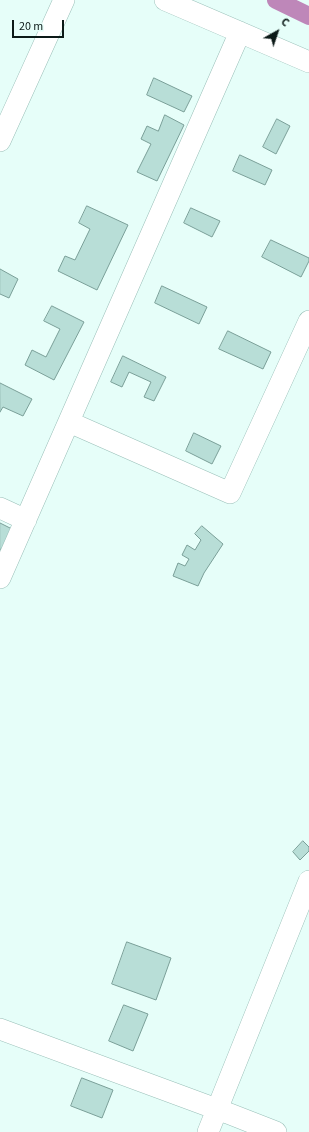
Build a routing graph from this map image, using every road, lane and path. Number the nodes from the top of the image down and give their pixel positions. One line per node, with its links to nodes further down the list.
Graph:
1 (64, 0): 5 (street)
2 (165, 0): 3 (street)
3 (240, 32): 4 (street); 7 (street)
4 (309, 62)
5 (0, 141)
6 (309, 321): 7 (street)
7 (69, 422): 9 (street)
8 (0, 508): 9 (street)
9 (26, 520): 10 (street)
10 (0, 578)
11 (309, 881): 13 (street)
12 (0, 1029): 13 (street)
13 (217, 1109): 14 (street); 15 (street)
14 (208, 1132)
15 (276, 1132)

